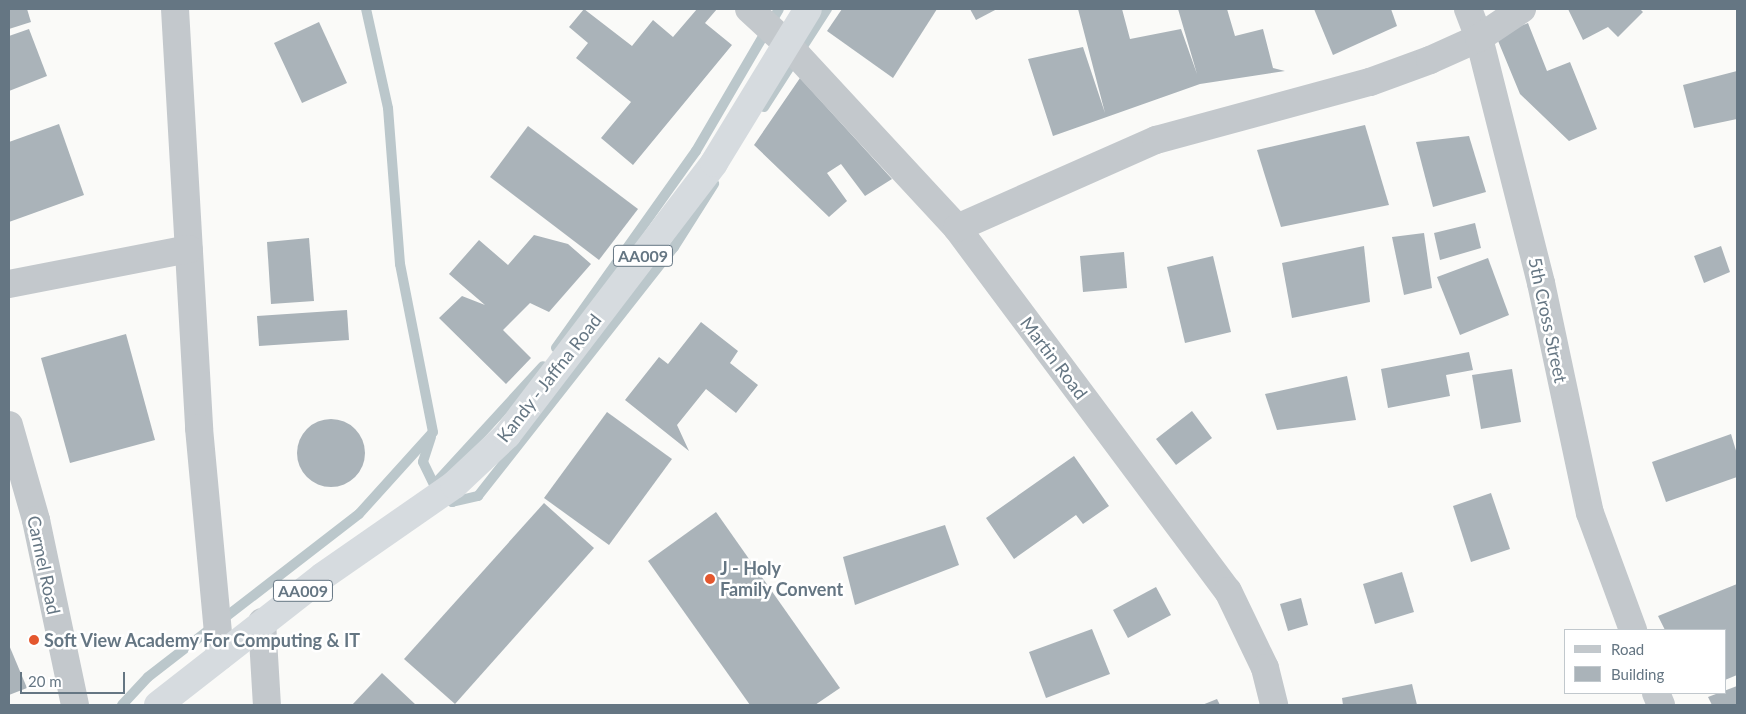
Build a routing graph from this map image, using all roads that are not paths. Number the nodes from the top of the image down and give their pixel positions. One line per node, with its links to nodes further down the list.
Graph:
1 (174, 9): 9 (street)
2 (749, 9): 7 (street, Martin Road)
3 (808, 9): 7 (highway, Kandy - Jaffna Road / AA009)
4 (1468, 9): 6 (street, 5th Cross Street)
5 (1522, 9): 6 (street)
6 (1479, 38): 8 (street); 13 (street, 5th Cross Street)
7 (785, 42): 8 (street, Martin Road); 12 (highway, Kandy - Jaffna Road / AA009)
8 (957, 228): 18 (street, Martin Road)
9 (189, 249): 10 (street); 14 (street)
10 (9, 284)
11 (9, 425): 15 (street, Carmel Road)
12 (262, 622): 14 (highway, Kandy - Jaffna Road / AA009); 17 (street)
13 (1633, 629)
14 (220, 656): 16 (highway, Kandy - Jaffna Road / AA009)
15 (75, 705)
16 (158, 705)
17 (267, 705)
18 (1274, 705)

